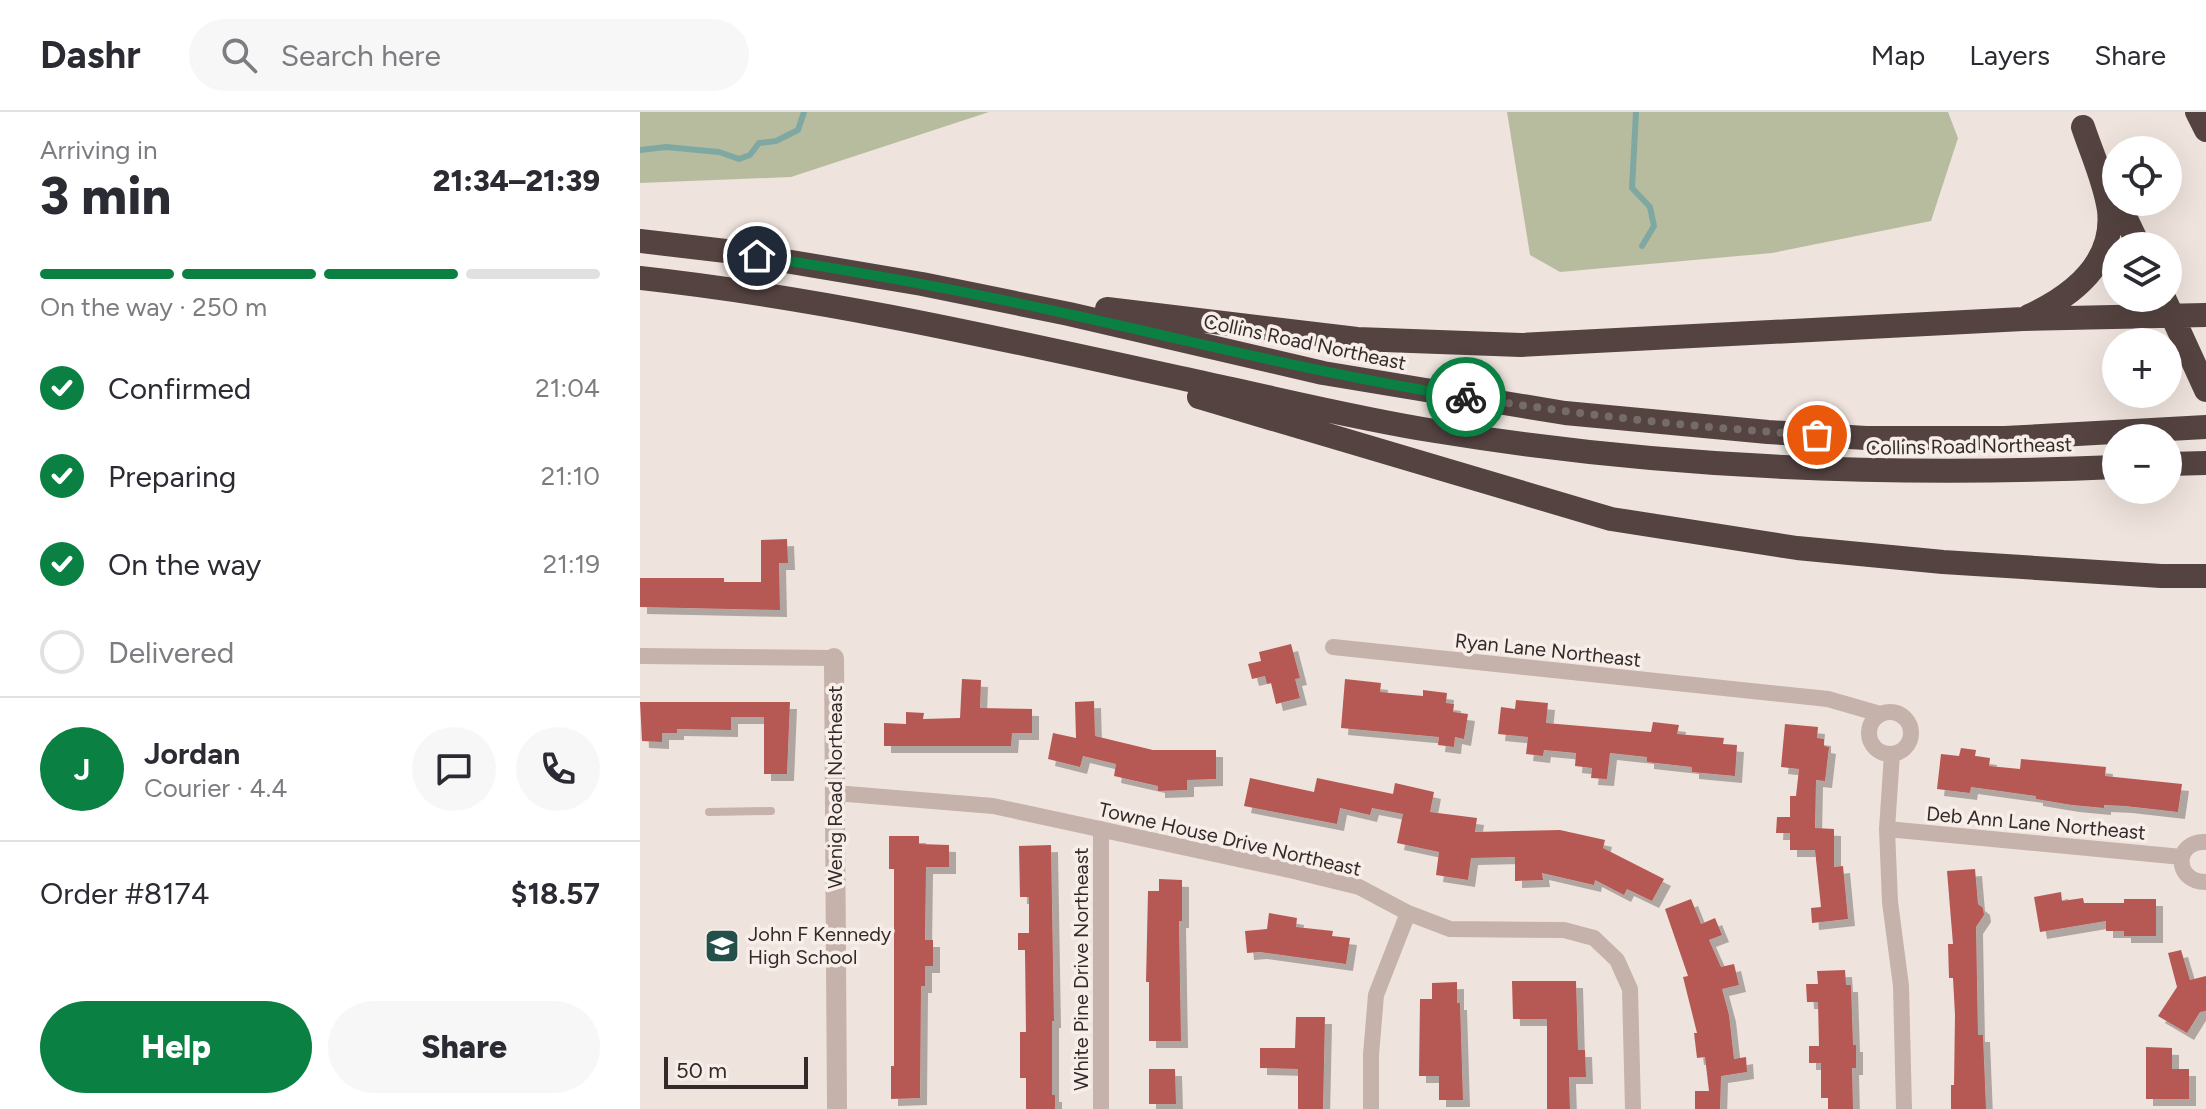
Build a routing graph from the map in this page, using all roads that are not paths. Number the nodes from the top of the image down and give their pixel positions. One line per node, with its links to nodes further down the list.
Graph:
1 (2197, 112): 3 (highway)
2 (2080, 120): 4 (highway); 12 (highway)
3 (2206, 130)
4 (2102, 168)
5 (640, 241): 7 (highway, Collins Road Northeast)
6 (640, 278): 13 (highway, Collins Road Northeast)
7 (922, 284): 12 (highway); 15 (highway, Collins Road Northeast)
8 (2182, 311): 11 (highway)
9 (2115, 312): 12 (highway)
10 (2170, 312): 14 (highway)
11 (2206, 315)
12 (2023, 319)
13 (1033, 346): 18 (highway, Collins Road Northeast); 19 (highway)
14 (2206, 390)
15 (2206, 427)
16 (2206, 463): 17 (highway)
17 (2182, 464)
18 (2102, 468)
19 (2161, 576): 20 (highway); 21 (highway)
20 (2206, 576)
21 (2206, 587)
22 (1333, 647): 25 (street, Ryan Lane Northeast)
23 (640, 656): 24 (street)
24 (834, 658): 27 (street, Wenig Road Northeast)
25 (1880, 714): 26 (street); 26 (street)
26 (1892, 754): 31 (street)
27 (835, 793): 30 (street, Towne House Drive Northeast); 36 (street, Wenig Road Northeast)
28 (771, 811): 29 (lane)
29 (709, 812)
30 (1101, 829): 35 (street, Towne House Drive Northeast); 37 (street, White Pine Drive Northeast)
31 (1887, 829): 33 (street, Deb Ann Lane Northeast); 40 (street)
32 (2206, 842): 33 (street)
33 (2182, 857): 34 (street)
34 (2206, 882)
35 (1408, 913): 38 (street); 39 (street, Towne House Drive Northeast)
36 (837, 1109)
37 (1101, 1109)
38 (1371, 1109)
39 (1633, 1109)
40 (1904, 1109)

